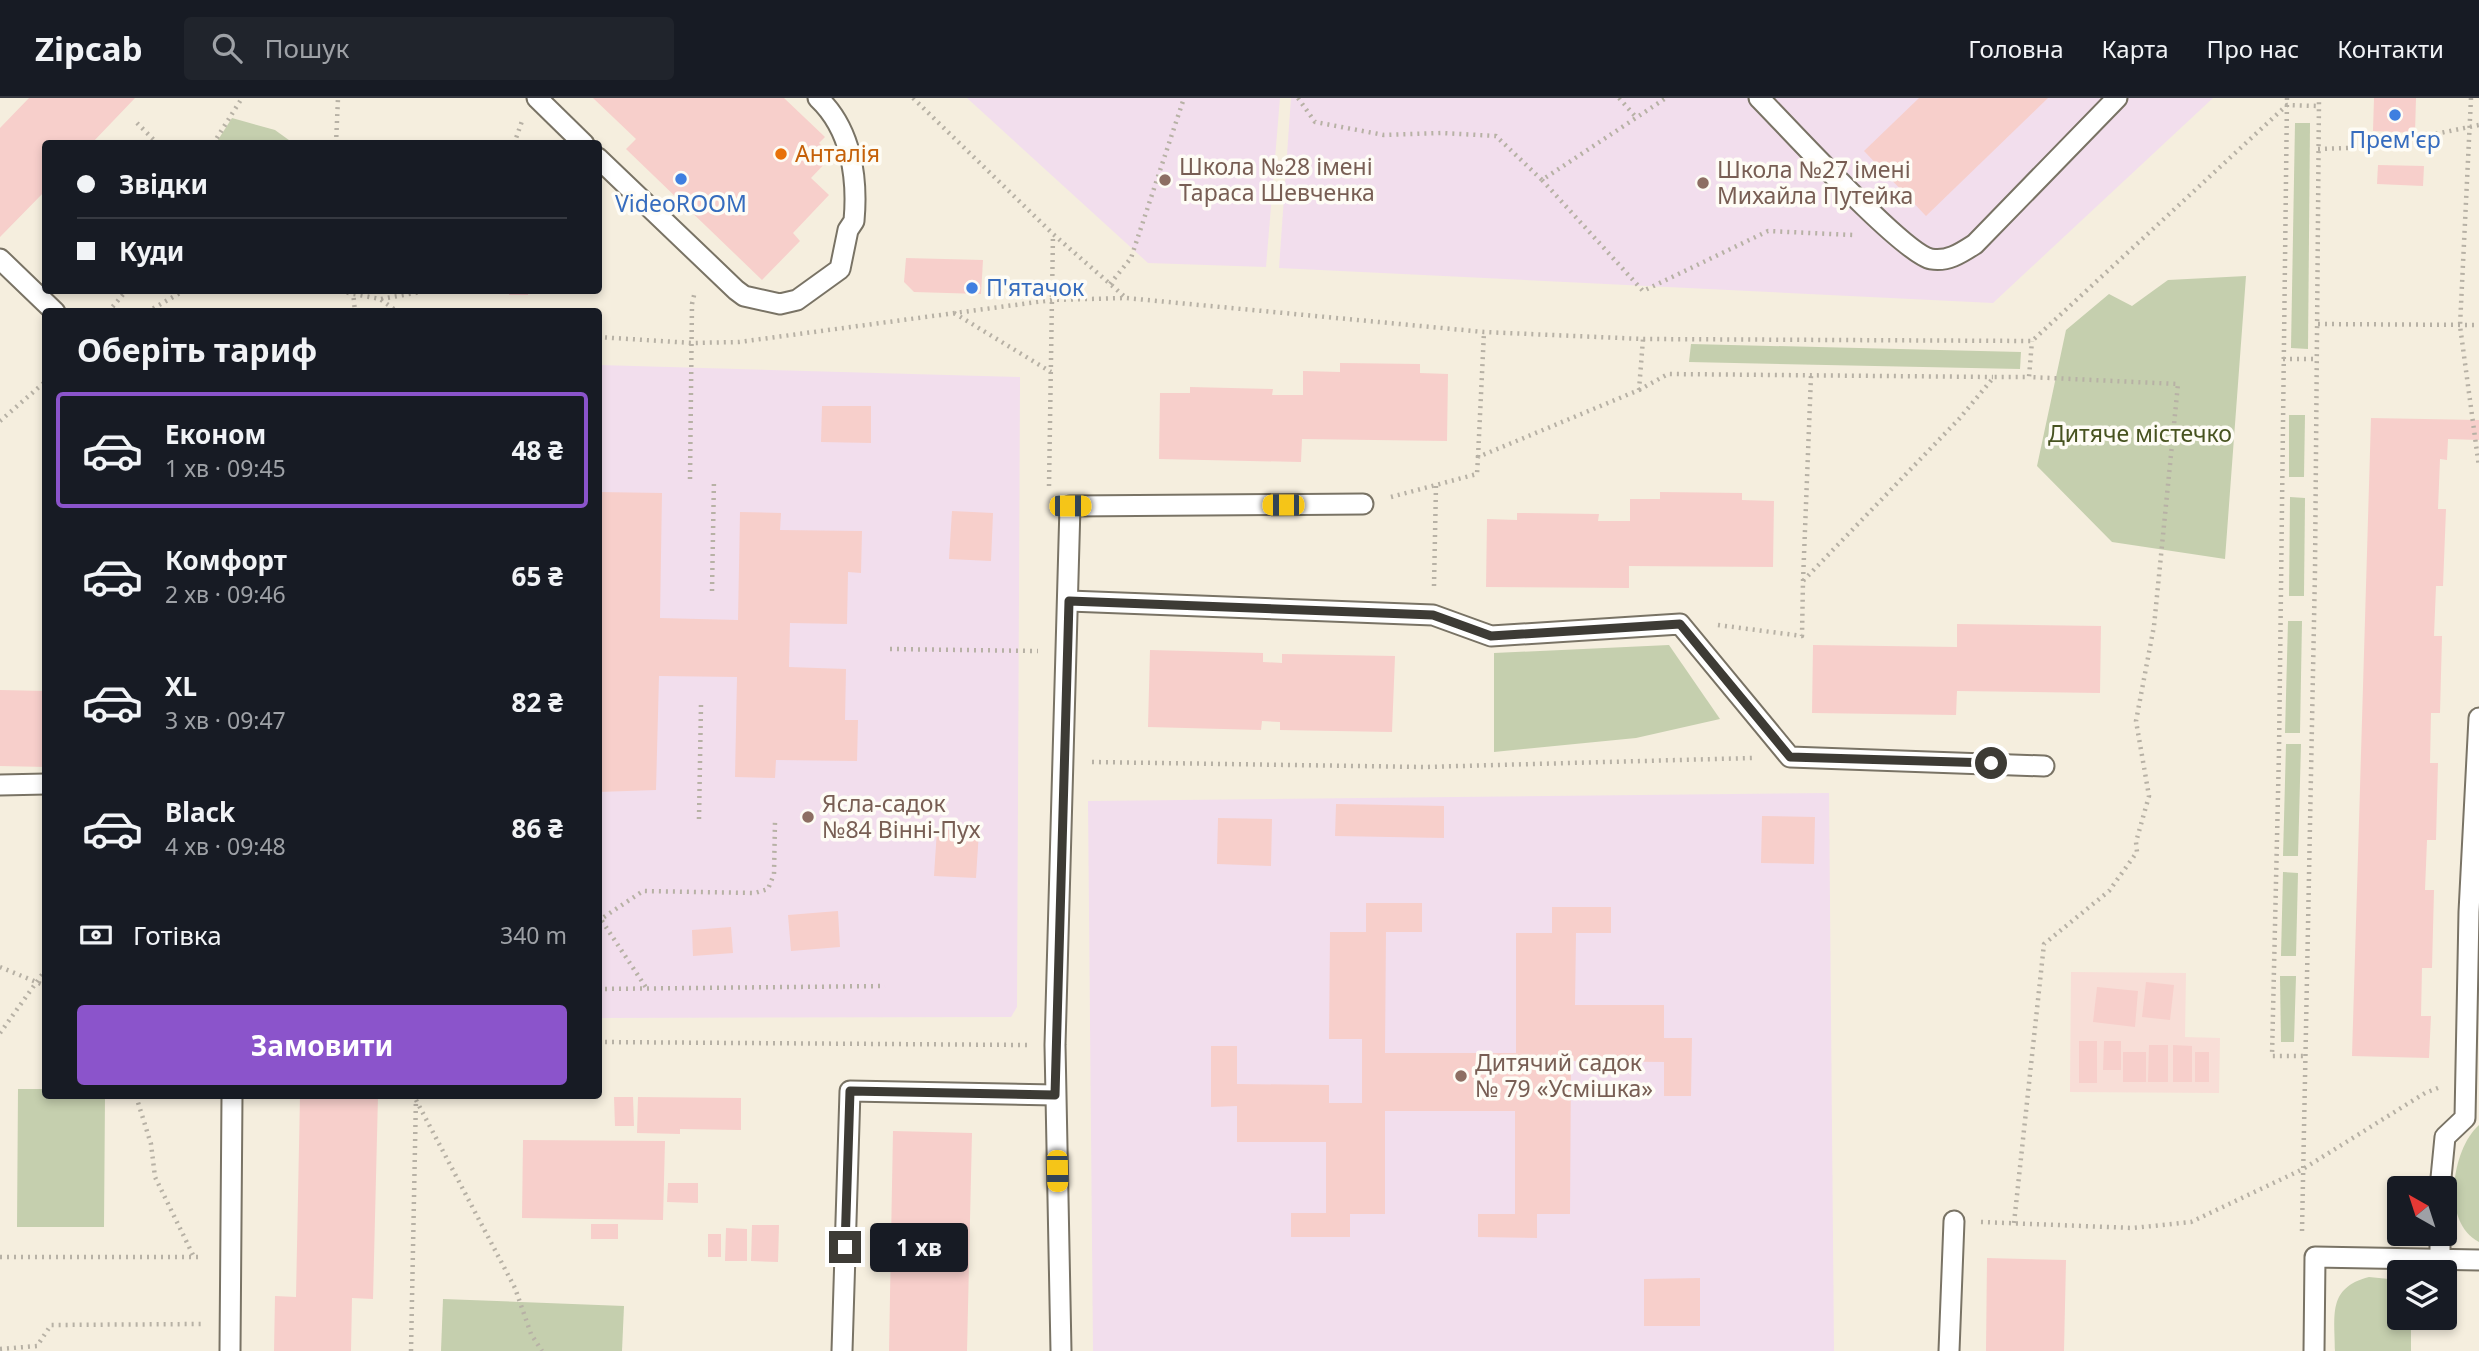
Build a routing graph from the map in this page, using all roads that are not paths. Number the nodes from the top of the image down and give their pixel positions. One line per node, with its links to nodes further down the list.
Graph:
1 (537, 98): 5 (lane)
2 (818, 98): 6 (lane)
3 (1759, 98): 4 (lane)
4 (2116, 98)
5 (580, 140)
6 (602, 162)
7 (0, 259): 8 (lane)
8 (51, 308)
9 (1363, 505): 10 (lane)
10 (1069, 601): 12 (lane); 15 (lane)
11 (2479, 718): 17 (lane)
12 (2044, 766)
13 (42, 784): 14 (lane)
14 (0, 785)
15 (1055, 1095): 24 (lane); 25 (lane)
16 (232, 1099): 23 (lane)
17 (2472, 1113): 18 (lane)
18 (2442, 1176)
19 (1954, 1221): 26 (lane)
20 (2440, 1246): 21 (lane)
21 (2440, 1259): 22 (lane); 27 (lane)
22 (2479, 1260)
23 (230, 1351)
24 (842, 1351)
25 (1061, 1351)
26 (1949, 1351)
27 (2314, 1351)

